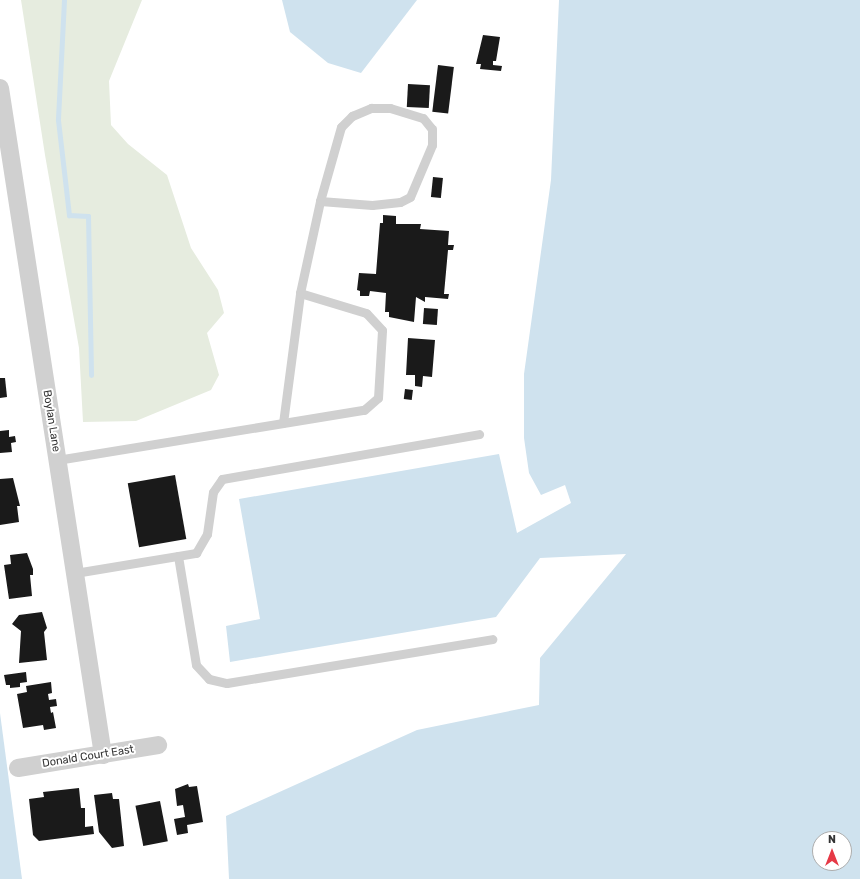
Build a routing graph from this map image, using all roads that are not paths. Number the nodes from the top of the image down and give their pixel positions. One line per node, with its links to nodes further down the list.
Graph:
1 (0, 88): 6 (street, Boylan Lane)
2 (320, 201): 2 (lane); 3 (lane)
3 (300, 293): 4 (lane); 4 (lane)
4 (283, 423): 6 (lane)
5 (479, 434): 7 (lane)
6 (57, 460): 8 (street, Boylan Lane)
7 (178, 556): 8 (lane); 9 (lane)
8 (75, 573): 11 (street, Boylan Lane)
9 (492, 639)
10 (158, 745): 11 (street, Donald Court East)
11 (103, 755): 12 (street, Donald Court East)
12 (18, 768)

